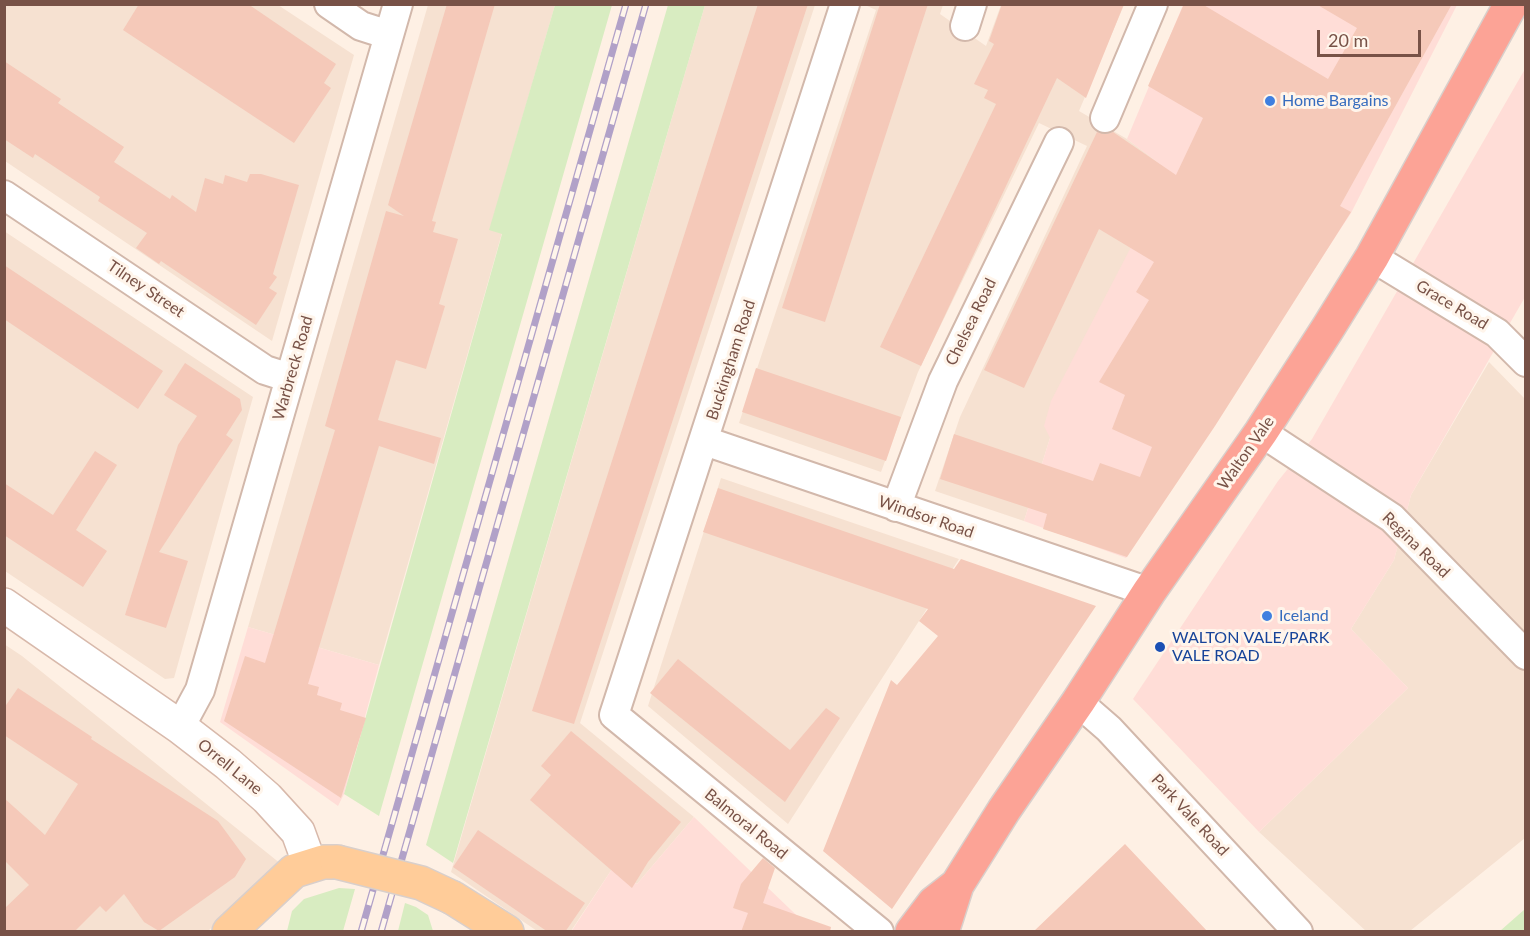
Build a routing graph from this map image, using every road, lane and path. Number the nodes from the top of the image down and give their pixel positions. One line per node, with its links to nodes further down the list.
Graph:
1 (329, 4): 6 (street)
2 (398, 4): 6 (street, Warbreck Road)
3 (845, 4): 14 (street, Buckingham Road)
4 (1154, 4): 7 (street)
5 (1510, 4): 10 (highway, Walton Vale)
6 (389, 35): 12 (street, Warbreck Road)
7 (1105, 118)
8 (1059, 142): 15 (street, Chelsea Road)
9 (4, 195): 12 (street, Tilney Street)
10 (1372, 257): 11 (street, Grace Road); 13 (highway, Walton Vale)
11 (1526, 362)
12 (290, 378): 21 (street, Warbreck Road)
13 (1262, 432): 16 (highway, Walton Vale); 18 (street, Regina Road)
14 (705, 441): 15 (street, Windsor Road); 20 (street, Buckingham Road)
15 (896, 507): 16 (street, Windsor Road)
16 (1149, 592): 19 (highway, Walton Vale)
17 (4, 605): 21 (street, Orrell Lane)
18 (1526, 655)
19 (1078, 702): 23 (highway, Walton Vale); 31 (street, Park Vale Road)
20 (614, 716): 28 (street, Balmoral Road)
21 (180, 727): 22 (street, Orrell Lane)
22 (323, 863): 24 (main road, bridge); 25 (main road)
23 (957, 885): 29 (highway, Walton Vale); 30 (highway, Walton Vale)
24 (453, 898): 26 (main road); 27 (main road)
25 (229, 932)
26 (482, 932)
27 (507, 932)
28 (879, 932)
29 (912, 932)
30 (942, 932)
31 (1298, 932)

